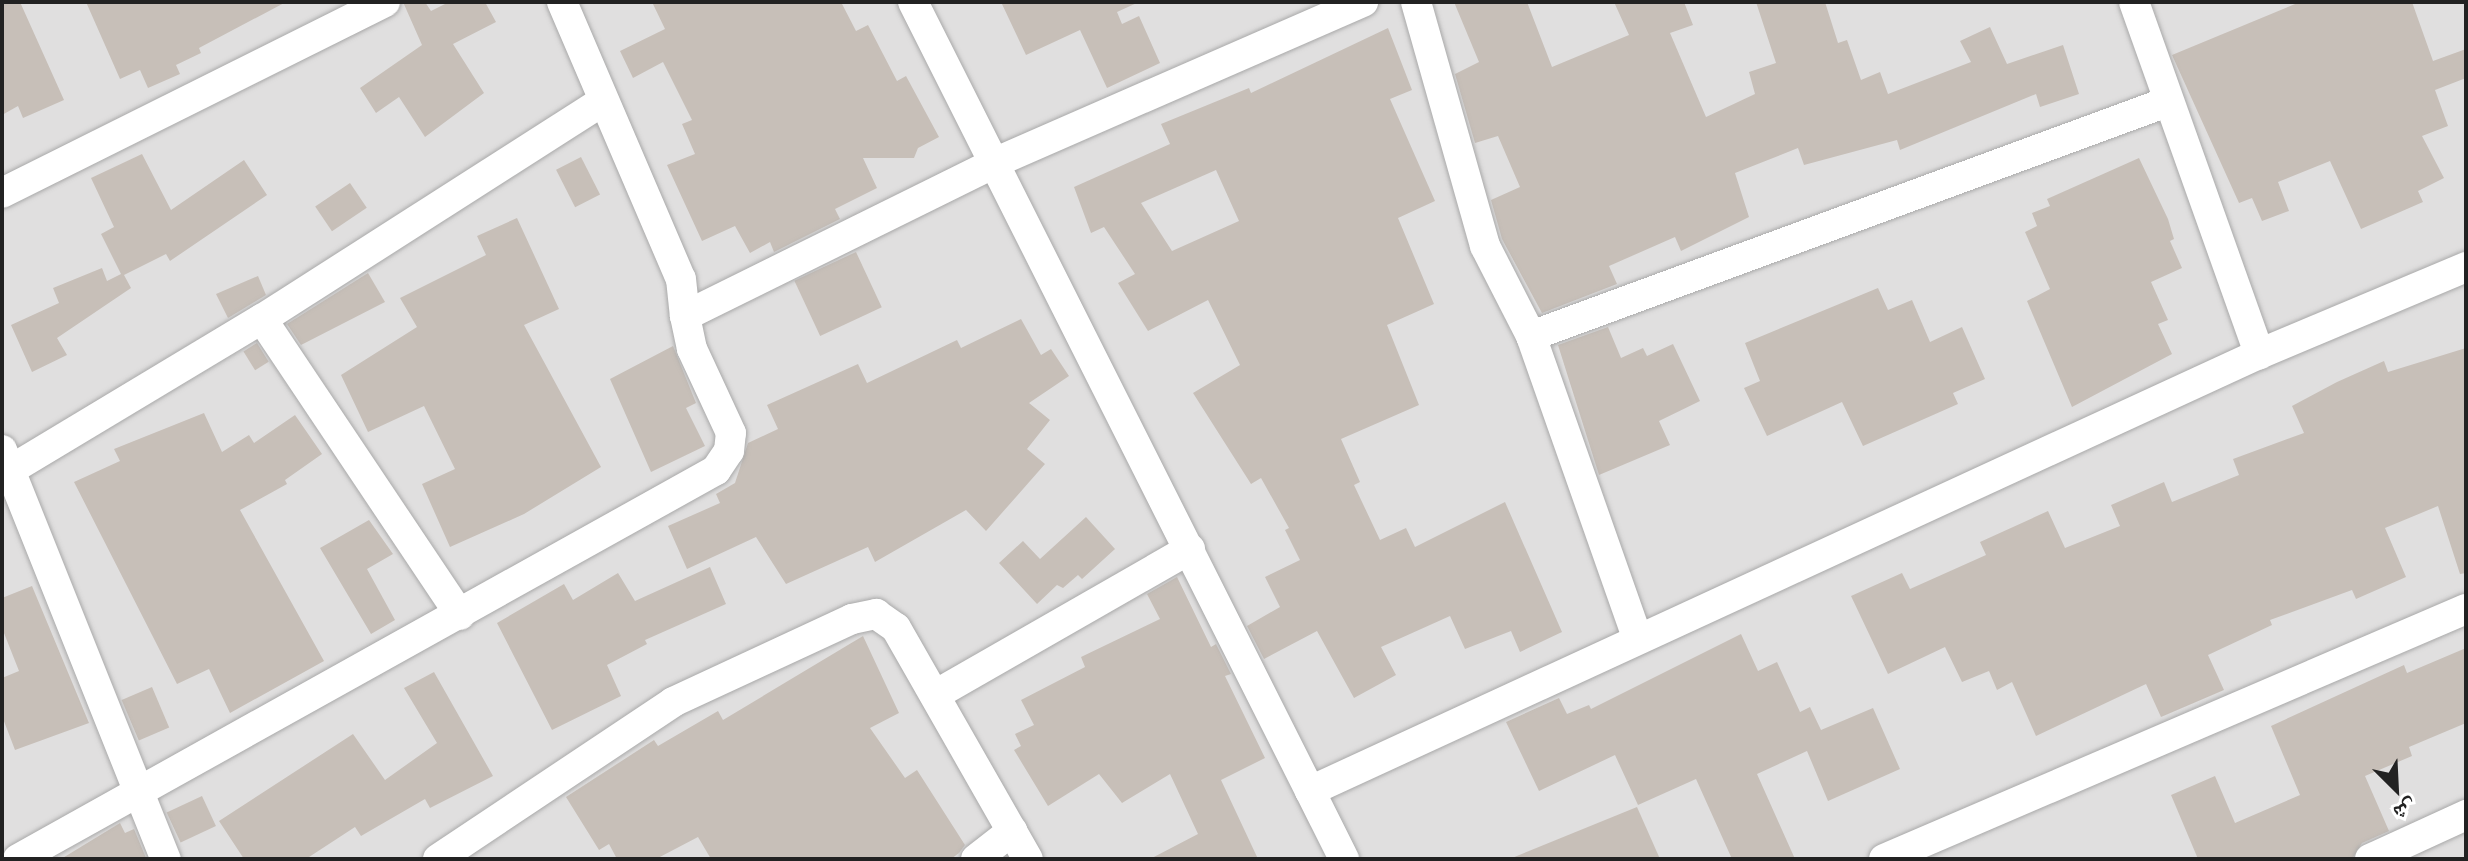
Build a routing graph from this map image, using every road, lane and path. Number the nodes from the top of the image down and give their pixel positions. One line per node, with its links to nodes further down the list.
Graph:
1 (385, 2): 10 (street)
2 (562, 2): 7 (street)
3 (913, 2): 9 (street)
4 (1363, 2): 9 (street)
5 (1416, 2): 14 (street)
6 (2134, 2): 8 (street)
7 (601, 102): 12 (street); 13 (street)
8 (2167, 102): 14 (street); 15 (street)
9 (994, 163): 12 (street); 17 (street)
10 (2, 193)
11 (2466, 267): 15 (street)
12 (685, 316): 19 (street)
13 (262, 319): 16 (street); 19 (street)
14 (1531, 336): 20 (street)
15 (2259, 354): 20 (street)
16 (5, 465): 22 (street)
17 (1190, 549): 21 (street); 23 (street)
18 (2466, 609): 32 (street)
19 (460, 615): 22 (street)
20 (1638, 639): 23 (street)
21 (935, 695): 25 (street); 28 (street)
22 (138, 788): 26 (street); 27 (street)
23 (1310, 791): 31 (street)
24 (2466, 815): 33 (street)
25 (1012, 831): 29 (street); 30 (street)
26 (18, 859)
27 (166, 859)
28 (438, 859)
29 (976, 859)
30 (1028, 859)
31 (1344, 859)
32 (1884, 859)
33 (2370, 859)

